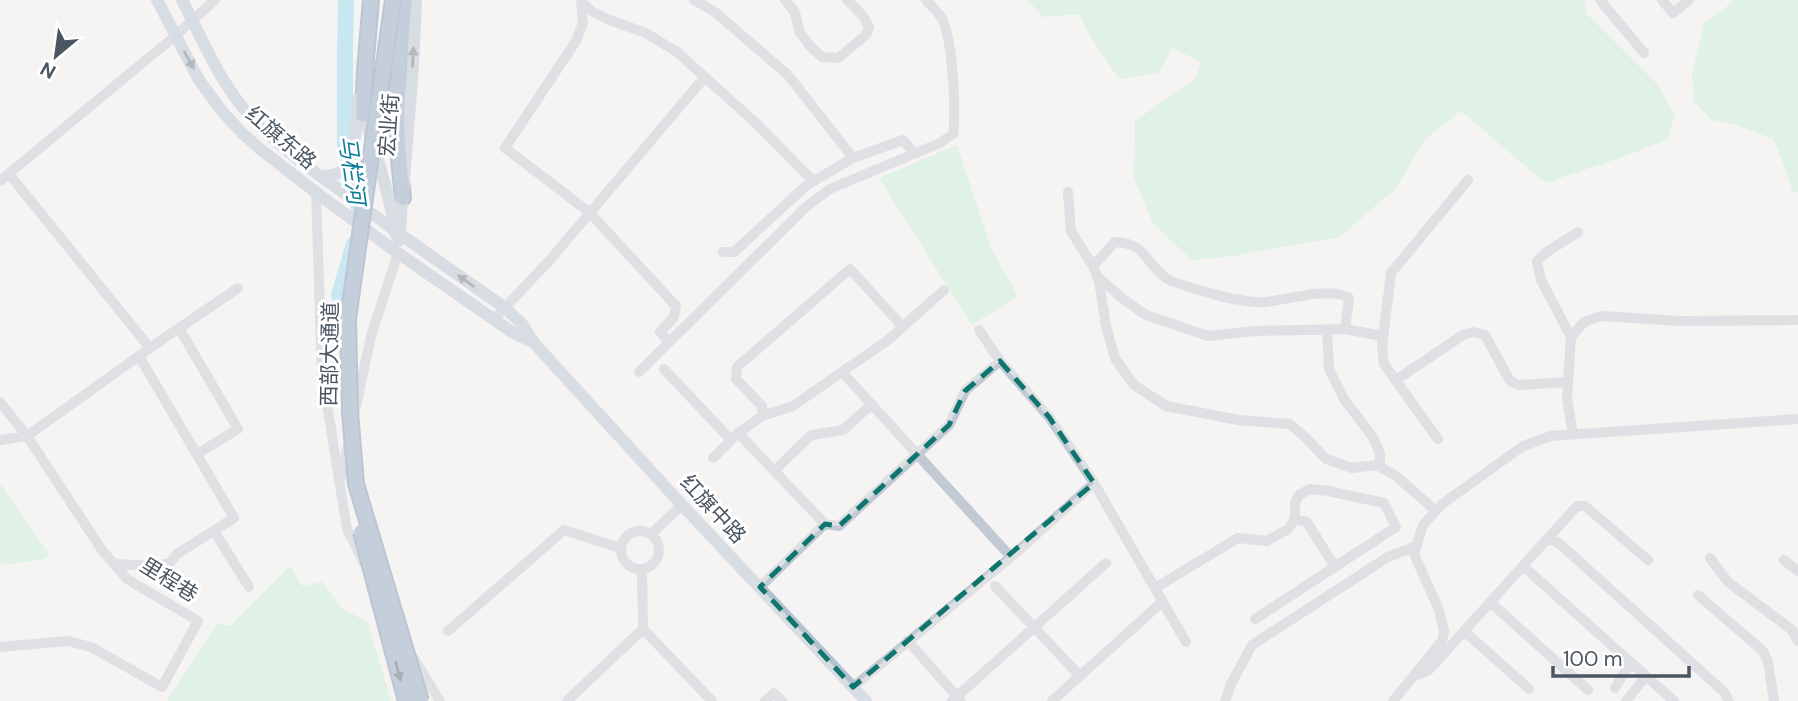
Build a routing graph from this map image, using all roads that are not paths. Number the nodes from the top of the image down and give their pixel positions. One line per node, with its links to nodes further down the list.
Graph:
1 (157, 0): 18 (main road, 红旗东路)
2 (182, 0): 17 (main road, 红旗东路)
3 (215, 0): 17 (street)
4 (371, 0): 21 (main road, 宏业街); 22 (highway)
5 (385, 0): 123 (highway, 西部大通道, one-way to 123, bridge)
6 (393, 0): 124 (highway, 西部大通道, bridge)
7 (405, 0): 32 (highway)
8 (416, 0): 32 (main road, 宏业街, one-way to 8)
9 (694, 0): 24 (street)
10 (785, 0): 11 (street)
11 (847, 0)
12 (926, 0): 23 (street)
13 (1600, 0): 19 (street)
14 (1662, 0): 15 (street)
15 (1689, 0)
16 (581, 1): 20 (street); 33 (street)
17 (193, 20): 18 (street); 26 (main road, 红旗东路)
18 (175, 36): 25 (street); 31 (main road, 红旗东路, one-way to 31)
19 (1644, 53)
20 (704, 78): 29 (street); 33 (street)
21 (358, 99): 22 (main road); 26 (main road, 宏业街)
22 (363, 115): 34 (main road, bridge)
23 (915, 153): 24 (street); 53 (street)
24 (853, 158): 29 (street)
25 (9, 174): 28 (street); 55 (street)
26 (321, 176): 34 (main road, 红旗东路)
27 (1468, 180): 61 (street)
28 (0, 181)
29 (813, 181): 37 (street)
30 (1068, 192): 39 (street)
31 (319, 195): 36 (main road, 红旗东路); 78 (street)
32 (403, 198): 34 (main road, 宏业街)
33 (589, 212): 43 (street); 53 (street)
34 (395, 231): 38 (main road, 宏业街); 43 (main road, 红旗中路, one-way to 34)
35 (1578, 232): 52 (street)
36 (386, 244): 38 (main road, 红旗中路)
37 (723, 252)
38 (398, 253): 44 (main road, 红旗中路); 78 (street)
39 (1093, 266): 40 (street); 49 (street)
40 (1097, 276): 48 (street); 75 (street)
41 (238, 288): 47 (street)
42 (944, 290): 46 (street)
43 (505, 308): 44 (street); 54 (main road, 红旗中路)
44 (494, 319): 54 (main road, 红旗中路)
45 (1798, 320): 52 (street)
46 (902, 327): 60 (street); 65 (street)
47 (179, 328): 55 (street); 72 (street)
48 (1327, 329): 49 (street); 75 (street)
49 (1345, 329): 51 (street)
50 (979, 330): 57 (street)
51 (1377, 335)
52 (1570, 337): 62 (street)
53 (669, 342): 59 (street)
54 (534, 343): 79 (main road, 红旗中路)
55 (150, 348): 56 (street)
56 (139, 356): 68 (street); 72 (street)
57 (1000, 361): 73 (street); 77 (street)
58 (664, 369): 69 (street)
59 (639, 372)
60 (842, 372): 64 (street); 65 (street)
61 (1396, 380): 62 (street); 70 (street)
62 (1568, 382): 67 (street)
63 (0, 402): 68 (street, 里程巷)
64 (872, 404): 73 (street); 76 (street)
65 (762, 416): 69 (street)
66 (1798, 419): 67 (street)
67 (1573, 435): 80 (street)
68 (27, 436): 71 (street); 92 (street, 里程巷)
69 (734, 436): 74 (street); 76 (street)
70 (1437, 439)
71 (0, 440)
72 (197, 454): 83 (street)
73 (917, 454): 82 (street); 88 (street)
74 (713, 458)
75 (1380, 467): 80 (street)
76 (774, 471): 82 (street)
77 (1094, 483): 88 (street); 101 (street)
78 (340, 485): 125 (street)
79 (682, 505): 84 (street); 100 (main road, 红旗中路)
80 (1436, 511): 86 (street)
81 (1295, 519): 95 (street); 95 (street); 101 (street)
82 (825, 524): 100 (street)
83 (214, 531): 92 (street); 99 (street)
84 (651, 534): 87 (street); 96 (street)
85 (1548, 538): 90 (street); 94 (street); 136 (street)
86 (1417, 546): 117 (street); 132 (street)
87 (620, 548): 96 (street); 108 (street)
88 (1011, 557): 110 (street)
89 (1710, 558): 111 (street)
90 (1648, 560)
91 (1784, 560): 97 (street)
92 (114, 564): 113 (street, 里程巷)
93 (1106, 564): 106 (street)
94 (1523, 566): 104 (street); 114 (street)
95 (1335, 567): 105 (street)
96 (642, 569): 107 (street)
97 (1798, 571)
98 (995, 586): 106 (street)
99 (249, 587)
100 (760, 587): 118 (main road, 红旗中路)
101 (1155, 588): 103 (street)
102 (1698, 595): 137 (street)
103 (1163, 602): 112 (street); 115 (street)
104 (1490, 602): 109 (street); 121 (street)
105 (1255, 619)
106 (1034, 628): 115 (street); 122 (street)
107 (643, 629): 126 (street); 127 (street)
108 (447, 631)
109 (1464, 631): 117 (street); 120 (street)
110 (908, 641): 118 (street); 122 (street)
111 (1798, 641)
112 (1186, 642)
113 (0, 647)
114 (1631, 662): 116 (street); 119 (street)
115 (1080, 676): 131 (street)
116 (1646, 676): 134 (street); 135 (street)
117 (1413, 677): 133 (street)
118 (853, 687): 130 (main road, 红旗中路)
119 (1615, 688)
120 (1529, 689)
121 (1588, 690)
122 (957, 700)
123 (406, 701)
124 (421, 701)
125 (440, 701)
126 (566, 701)
127 (712, 701)
128 (765, 701): 129 (street)
129 (782, 701)
130 (865, 701)
131 (1052, 701)
132 (1225, 701)
133 (1393, 701)
134 (1626, 701)
135 (1674, 701)
136 (1729, 701)
137 (1774, 701)

